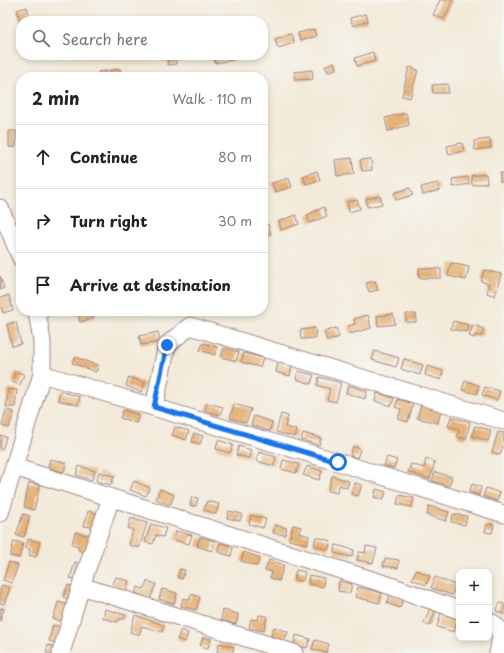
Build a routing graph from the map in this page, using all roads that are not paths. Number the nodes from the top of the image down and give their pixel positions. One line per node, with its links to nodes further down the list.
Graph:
1 (0, 208): 2 (street)
2 (16, 246)
3 (38, 316): 4 (street)
4 (42, 374): 5 (street); 7 (street)
5 (154, 407): 6 (street); 10 (street)
6 (504, 421)
7 (14, 467): 8 (street); 9 (street)
8 (111, 498): 11 (street); 12 (street)
9 (0, 513)
10 (504, 514)
11 (81, 586): 14 (street); 15 (street)
12 (456, 609)
13 (492, 622): 16 (street)
14 (61, 653)
15 (294, 653)
16 (498, 653)

